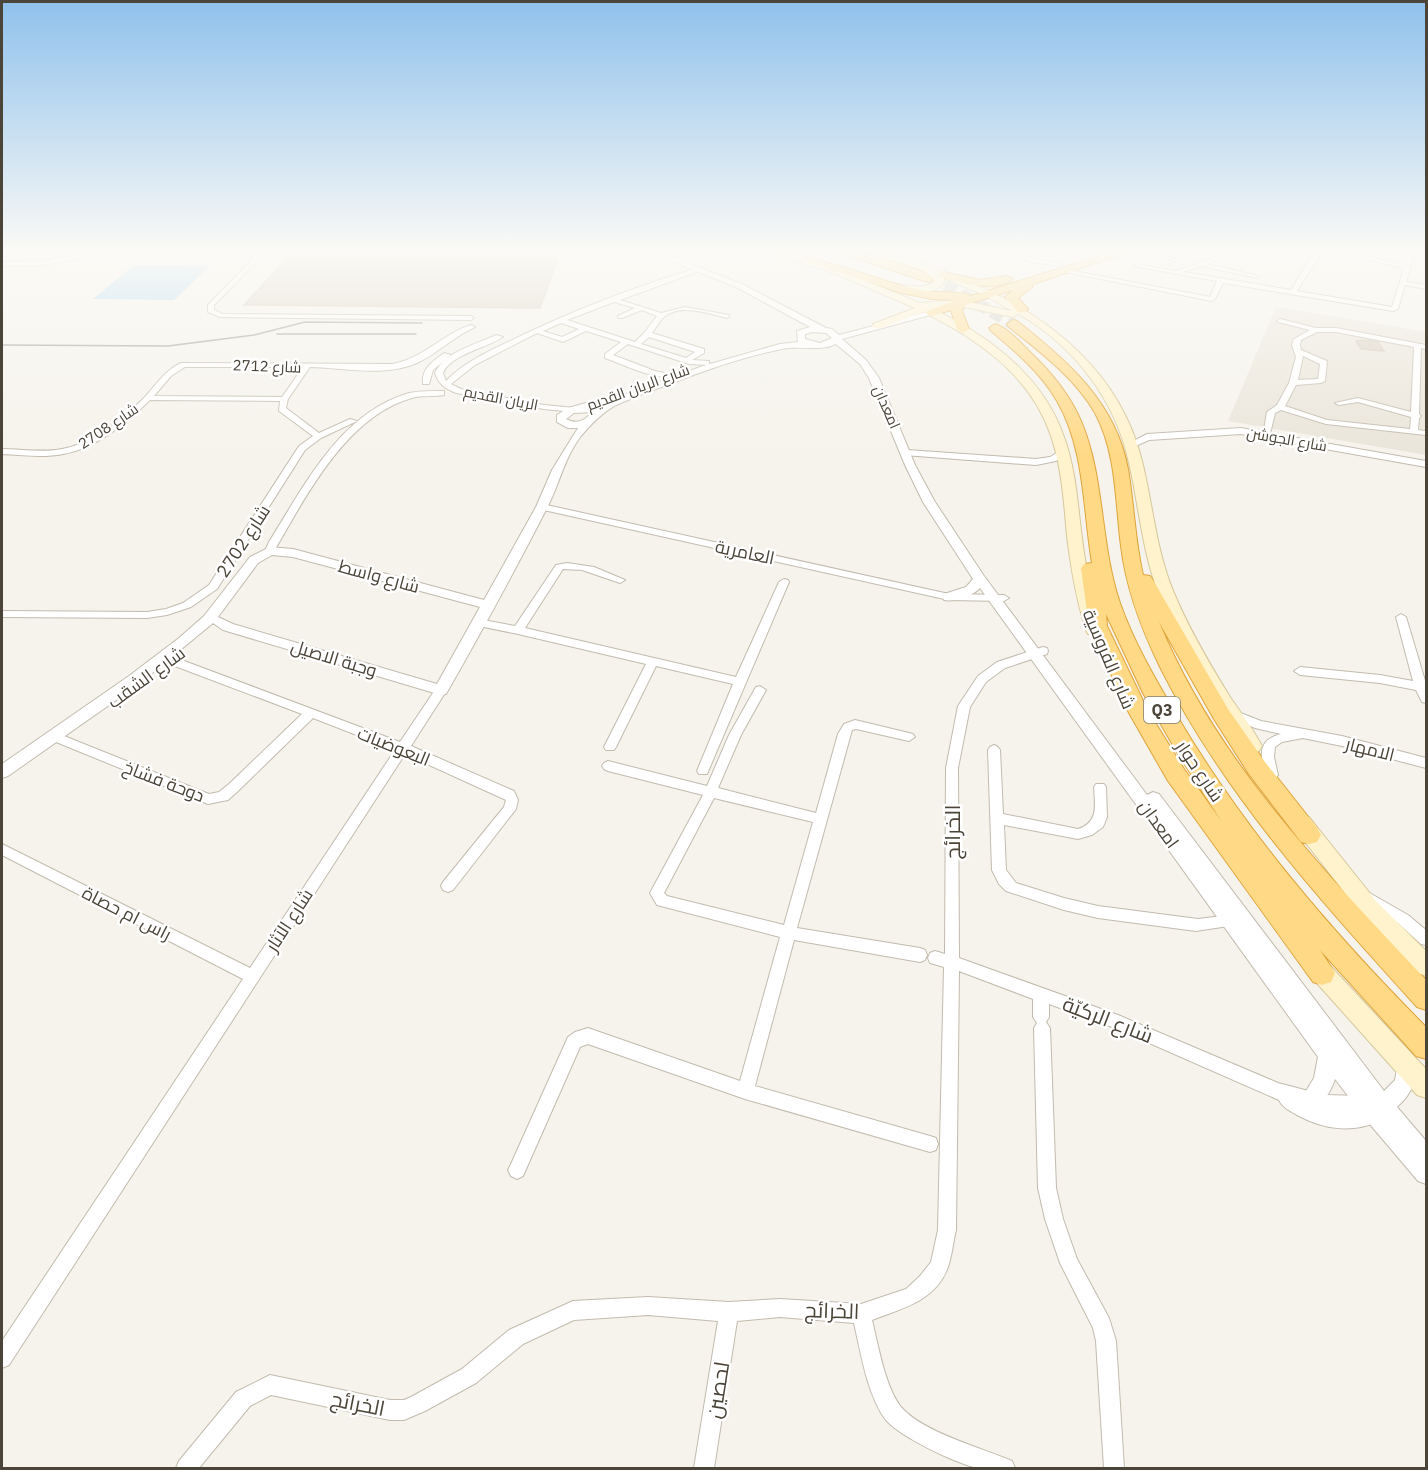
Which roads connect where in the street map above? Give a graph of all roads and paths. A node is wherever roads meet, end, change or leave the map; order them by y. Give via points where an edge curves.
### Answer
1 (440, 319) edge
2 (469, 319) edge
3 (473, 319) edge
4 (563, 319) edge
5 (659, 319) edge
6 (796, 319) joint
7 (883, 319) edge
8 (893, 319) edge
9 (902, 319) edge
10 (970, 319) edge
11 (972, 319) edge
12 (989, 319) edge
13 (998, 319) edge
14 (998, 319) edge
15 (559, 320) junction
16 (1280, 321) dead end
17 (879, 322) junction
18 (894, 322) junction
19 (995, 324) junction
20 (458, 325) junction
21 (471, 327) junction
22 (586, 328) junction
23 (824, 329) junction
24 (1316, 330) junction
25 (537, 331) junction
26 (802, 332) junction
27 (453, 334) junction
28 (648, 334) junction
29 (837, 339) junction
30 (627, 341) junction
31 (636, 344) junction
32 (808, 344) junction
33 (820, 345) junction
34 (1422, 346) edge
35 (1298, 351) junction
36 (856, 355) junction
37 (688, 364) junction
38 (308, 365) junction
39 (654, 377) junction
40 (426, 382) junction
41 (1293, 383) junction
42 (443, 389) junction
43 (409, 393) junction
44 (148, 398) junction
45 (284, 399) junction
46 (1339, 403) dead end
47 (1280, 407) junction
48 (575, 409) junction
49 (1417, 416) junction
50 (562, 420) junction
51 (592, 420) junction
52 (353, 421) dead end
53 (1125, 428) junction
54 (1414, 431) junction
55 (1426, 433) edge
56 (1266, 435) junction
57 (318, 436) junction
58 (1147, 437) junction
59 (1131, 445) junction
60 (2, 451) edge
61 (1062, 453) junction
62 (909, 458) junction
63 (1036, 462) junction
64 (1426, 464) edge
65 (557, 470) junction
66 (1065, 474) junction
67 (542, 507) junction
68 (1095, 520) junction
69 (270, 551) junction
70 (1131, 563) junction
71 (980, 579) junction
72 (620, 580) dead end
73 (784, 582) dead end
74 (950, 597) junction
75 (1003, 603) junction
76 (488, 605) junction
77 (2, 614) edge
78 (1401, 617) dead end
79 (478, 623) junction
80 (223, 624) junction
81 (518, 630) junction
82 (1039, 652) junction
83 (167, 658) junction
84 (653, 662) junction
85 (1300, 671) dead end
86 (740, 682) junction
87 (1423, 687) edge
88 (441, 690) junction
89 (760, 690) dead end
90 (1426, 699) edge
91 (311, 713) junction
92 (1232, 713) junction
93 (1314, 735) junction
94 (909, 737) dead end
95 (60, 739) junction
96 (610, 747) dead end
97 (402, 748) junction
98 (994, 750) dead end
99 (1426, 762) edge
100 (608, 766) dead end
101 (703, 771) dead end
102 (2, 772) edge
103 (1272, 775) junction
104 (2, 781) edge
105 (1100, 788) dead end
106 (710, 792) junction
107 (996, 818) junction
108 (820, 819) junction
109 (1309, 835) junction
110 (2, 849) edge
111 (448, 886) dead end
112 (1353, 889) junction
113 (1230, 921) junction
114 (789, 933) junction
115 (1426, 939) edge
116 (952, 962) junction
117 (1426, 966) edge
118 (1322, 973) junction
119 (252, 976) junction
120 (1041, 994) junction
121 (1426, 998) edge
122 (1426, 1046) edge
123 (1328, 1055) junction
124 (1406, 1065) junction
125 (1426, 1086) edge
126 (745, 1090) junction
127 (1277, 1091) junction
128 (1426, 1095) edge
129 (1310, 1101) junction
130 (1382, 1104) junction
131 (930, 1144) dead end
132 (1426, 1157) edge
133 (517, 1170) dead end
134 (1426, 1173) edge
135 (729, 1312) junction
136 (861, 1314) junction
137 (2, 1358) edge
138 (186, 1468) edge
139 (704, 1468) edge
140 (1005, 1468) edge
141 (1114, 1468) edge

1 - 20 street
2 - 20 street
3 - 21 street via 479,323
4 - 15 street
5 - 28 street
6 - 23 street
6 - 26 street
7 - 17 main road
8 - 17 main road
9 - 18 street
10 - 19 main road, شارع الفروسية
11 - 19 highway
12 - 19 main road, شارع الفروسية
13 - 19 highway
14 - 19 main road
15 - 22 street
15 - 25 street
16 - 24 street
17 - 18 street
17 - 23 street
17 - 29 street
18 - 19 main road
19 - 53 main road via 1083,362 1111,400
19 - 61 main road, شارع الفروسية via 1012,366 1042,401
19 - 68 highway, شارع حوار / Q3 via 1028,355 1071,412 1083,447
19 - 70 highway, شارع حوار / Q3 via 1050,354 1079,382 1102,414 1117,451
20 - 21 street
20 - 27 street
21 - 27 street
22 - 25 street via 563,340
22 - 30 street
23 - 26 street, شارع الريان القديم
23 - 29 street, امعدان
24 - 34 street
24 - 35 street via 1298,339
25 - 42 street via 483,357
26 - 32 street via 800,338
26 - 37 street, شارع الريان القديم via 781,342
27 - 38 street via 404,366
28 - 31 street
28 - 37 street via 701,351
29 - 33 street
29 - 36 street, امعدان
30 - 31 street
30 - 39 street via 608,356
31 - 37 street
32 - 33 street, شارع الريان القديم
32 - 51 street, شارع الريان القديم via 771,349 670,380 616,401
33 - 36 street
34 - 49 street
35 - 41 street
35 - 41 street via 1324,363 1321,381
36 - 62 street, امعدان via 874,378
37 - 39 street, شارع الريان القديم via 670,375
38 - 44 street, شارع 2712 via 184,365 176,368
38 - 45 street, شارع 2712
39 - 48 street, شارع الريان القديم
40 - 42 street, الريان القديم
40 - 42 street, الريان القديم via 437,361 491,334 499,336 442,366
40 - 43 street, شارع الشقب
41 - 47 street
42 - 43 street, شارع الشقب
42 - 48 street, الريان القديم
42 - 50 street, الريان القديم
43 - 69 street, شارع الشقب via 374,411 333,453
44 - 45 street, شارع 2708
44 - 60 street, شارع 2708 via 77,448 60,452
45 - 57 street, شارع 2712 via 284,411
46 - 49 street via 1358,400
47 - 54 street via 1326,422
47 - 56 street via 1271,412
48 - 50 street, شارع الريان القديم
48 - 51 street via 590,411
49 - 54 street
50 - 51 street via 578,426
50 - 65 street, شارع الآثار
51 - 65 street, شارع الآثار via 576,436
52 - 57 street
53 - 58 street, شارع الجوشن
53 - 59 main road
54 - 55 street
56 - 58 street, شارع الجوشن via 1229,430
56 - 64 street, شارع الجوشن
57 - 77 street, شارع 2702 via 302,448 213,587 187,605 147,615
58 - 59 street, شارع الجوشن
59 - 92 main road via 1158,569 1193,650
61 - 63 street
61 - 66 main road, شارع الفروسية
62 - 63 street
62 - 71 street, امعدان via 928,502
62 - 75 street, امعدان
63 - 66 street
65 - 67 street, شارع الآثار
66 - 118 main road, شارع الفروسية via 1085,602 1122,696 1199,823 1281,929
67 - 74 street, العامرية
67 - 76 street, شارع الآثار
68 - 118 highway via 1089,563 1098,626 1139,713 1214,829
68 - 122 highway, شارع حوار / Q3 via 1100,562 1122,633 1184,750 1302,910
69 - 76 street, شارع واسط via 293,553
69 - 80 street, شارع الشقب
69 - 83 street, شارع الشقب via 254,560 209,619
70 - 109 highway via 1153,593 1221,714
70 - 121 highway, شارع حوار / Q3 via 1154,632 1215,746 1266,818
71 - 74 street via 971,590
71 - 75 street, امعدان
72 - 81 street via 579,567 560,567
73 - 86 street
74 - 75 street
75 - 82 street, امعدان
76 - 79 street, شارع الآثار
78 - 87 street
79 - 81 street
79 - 88 street, شارع الآثار
80 - 83 street, شارع الشقب
80 - 88 street, وجبة الاصيل
81 - 84 street
82 - 113 street, امعدان
82 - 116 street, الخرائج via 1001,665 982,679 964,706 952,768
82 - 130 street, امعدان
83 - 91 street, البعوضيات
83 - 95 street, شارع الشقب
83 - 102 street, شارع الشقب
84 - 86 street
84 - 96 street
85 - 87 street
86 - 101 street
87 - 90 street
88 - 97 street, شارع الآثار
89 - 106 street
91 - 95 street, دوحة فشاخ via 233,788 215,800
91 - 97 street, البعوضيات
92 - 93 street, الامهار via 1259,725
92 - 103 main road
93 - 99 street, الامهار
93 - 103 street, الامهار via 1272,741 1267,758
94 - 108 street via 855,724 848,727
95 - 104 street, شارع الشقب
97 - 111 street, البعوضيات via 512,800 510,809
97 - 119 street, شارع الآثار
98 - 107 street
100 - 106 street
103 - 109 main road
105 - 107 street via 1101,818 1086,832 1078,834
106 - 108 street
106 - 114 street, شارع الركيّة via 658,897
107 - 113 street via 999,870 1011,887 1098,912 1199,924
108 - 114 street
109 - 112 main road
110 - 119 street, راس ام حصاة
112 - 115 street via 1403,919
112 - 117 main road
113 - 123 street, امعدان
114 - 116 street, شارع الركيّة
114 - 126 street
116 - 120 street, شارع الركيّة
116 - 136 street, الخرائج via 947,1230 939,1266 912,1296
118 - 124 main road, شارع الفروسية
119 - 137 street, شارع الآثار
120 - 127 street, شارع الركيّة via 1118,1022
120 - 141 street via 1047,1188 1070,1263 1106,1341
123 - 129 street via 1324,1082
123 - 130 street, امعدان
124 - 125 main road, شارع الفروسية
124 - 130 street via 1406,1078
126 - 131 street
126 - 133 street via 588,1036 580,1037 574,1042
127 - 129 street, شارع الركيّة
127 - 130 street, شارع الركيّة via 1314,1115 1335,1122 1350,1123
128 - 130 street, شارع الركيّة
129 - 130 street, شارع الركيّة
130 - 132 street, امعدان
130 - 134 street, امعدان
135 - 136 street, الخرائج via 780,1308
135 - 138 street, الخرائج via 648,1306 573,1311 516,1337 469,1376 404,1410 270,1385 243,1400
135 - 139 street, لحصين
136 - 140 street via 878,1378 894,1413 917,1430

